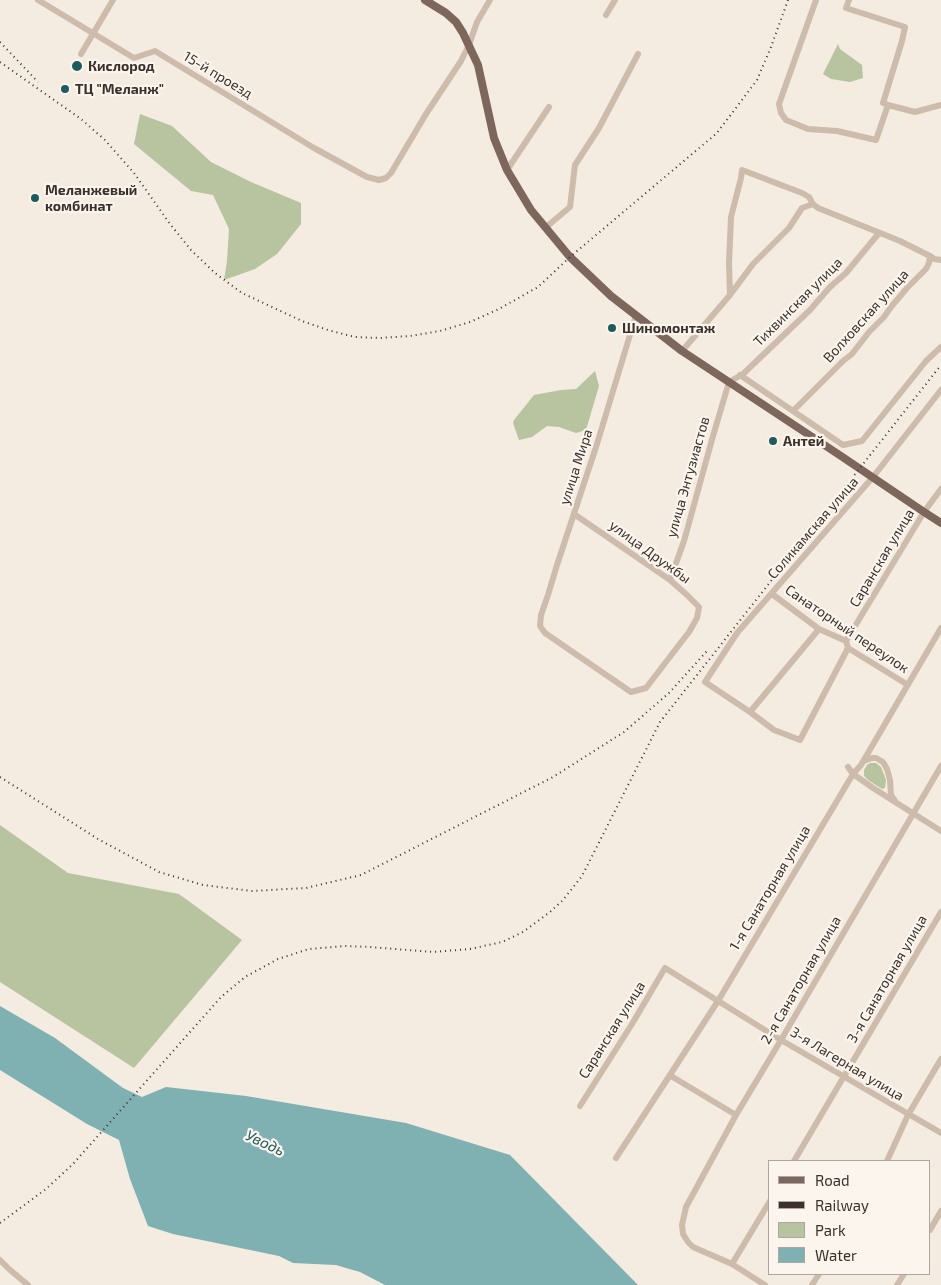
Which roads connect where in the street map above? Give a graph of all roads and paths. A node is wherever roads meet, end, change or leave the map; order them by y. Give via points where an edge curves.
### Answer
1 (38, 0) edge
2 (113, 0) edge
3 (425, 0) edge
4 (490, 0) edge
5 (615, 0) edge
6 (816, 0) edge
7 (849, 0) edge
8 (606, 15) dead end
9 (93, 33) junction
10 (469, 44) junction
11 (81, 54) dead end
12 (638, 54) dead end
13 (888, 105) junction
14 (941, 105) edge
15 (549, 108) dead end
16 (507, 170) junction
17 (813, 204) junction
18 (545, 228) junction
19 (879, 234) junction
20 (930, 256) junction
21 (941, 260) edge
22 (730, 295) junction
23 (636, 315) junction
24 (941, 347) edge
25 (682, 351) junction
26 (740, 376) junction
27 (729, 382) junction
28 (941, 390) edge
29 (793, 411) junction
30 (873, 477) junction
31 (941, 488) edge
32 (924, 512) junction
33 (574, 514) junction
34 (941, 523) edge
35 (670, 580) junction
36 (772, 594) junction
37 (941, 628) edge
38 (819, 629) junction
39 (847, 644) junction
40 (908, 685) junction
41 (631, 692) joint
42 (750, 712) junction
43 (861, 765) junction
44 (941, 766) edge
45 (848, 767) dead end
46 (852, 774) junction
47 (864, 782) junction
48 (896, 802) junction
49 (913, 814) junction
50 (941, 831) edge
51 (941, 912) edge
52 (665, 968) joint
53 (718, 1001) junction
54 (781, 1040) junction
55 (941, 1059) edge
56 (671, 1076) junction
57 (844, 1077) junction
58 (580, 1106) dead end
59 (736, 1115) junction
60 (908, 1115) junction
61 (941, 1134) edge
62 (616, 1158) dead end
63 (795, 1160) edge
64 (886, 1160) edge
65 (768, 1204) edge
66 (941, 1211) edge
67 (931, 1228) edge
68 (0, 1260) edge
69 (732, 1264) junction
70 (28, 1285) edge
71 (766, 1285) edge

1 - 9 street, 15-й проезд
2 - 9 street
3 - 10 main road via 456,22
4 - 10 street
5 - 8 street
6 - 13 street via 779,104 781,113 786,120 808,129 837,131 876,140
7 - 13 street via 846,8 905,27 883,103
9 - 10 street, 15-й проезд via 134,58 155,51 314,148 367,177 379,180 391,173
9 - 11 street
10 - 16 main road via 478,65 494,138
12 - 18 street via 575,166 570,207
13 - 14 street via 915,112
15 - 16 street
16 - 18 main road
17 - 19 street
17 - 22 street via 802,208 789,228 753,264
17 - 22 street via 802,192 742,170 731,217
18 - 23 main road via 590,277
19 - 20 street
19 - 26 street, Тихвинская улица via 810,310
20 - 21 street
20 - 29 street, Волховская улица via 926,269 906,288 852,354
22 - 25 street
23 - 25 main road
23 - 33 street, улица Мира
24 - 29 street via 862,441 843,445
25 - 27 main road
26 - 27 street, Тихвинская улица
26 - 29 street
27 - 30 main road
27 - 35 street, улица Энтузиастов
28 - 30 street, Соликамская улица
30 - 32 main road
30 - 36 street, Соликамская улица
31 - 32 street, Саранская улица
32 - 34 main road
32 - 39 street, Саранская улица
33 - 35 street, улица Дружбы
33 - 41 street, улица Мира via 540,626 545,633
35 - 41 street, улица Дружбы via 699,607 697,618 646,688
36 - 38 street, Санаторный переулок
36 - 42 street, Соликамская улица via 737,633 705,682
37 - 40 street, 1-я Санаторная улица
38 - 39 street, Санаторный переулок
38 - 42 street
39 - 40 street, Санаторный переулок
39 - 42 street, Саранская улица via 800,740 774,730
40 - 43 street, 1-я Санаторная улица
43 - 46 street, 1-я Санаторная улица
43 - 47 street via 859,774
43 - 48 street via 872,758 883,762
44 - 49 street, 2-я Санаторная улица
45 - 46 street
46 - 47 street
46 - 53 street, 1-я Санаторная улица
47 - 48 street
48 - 49 street
49 - 50 street
49 - 54 street, 2-я Санаторная улица
51 - 57 street, 3-я Санаторная улица
52 - 53 street, 3-я Лагерная улица
52 - 58 street, Саранская улица
53 - 54 street, 3-я Лагерная улица
53 - 56 street, 1-я Санаторная улица
54 - 57 street, 3-я Лагерная улица
54 - 59 street, 2-я Санаторная улица
55 - 60 street
56 - 59 street
56 - 62 street, 1-я Санаторная улица
57 - 60 street, 3-я Лагерная улица
57 - 63 street, 3-я Санаторная улица
59 - 69 street, 2-я Санаторная улица via 686,1207 682,1225 683,1234 693,1247
60 - 61 street, 3-я Лагерная улица
60 - 64 street
65 - 69 street
66 - 67 street
68 - 70 street
69 - 71 street

